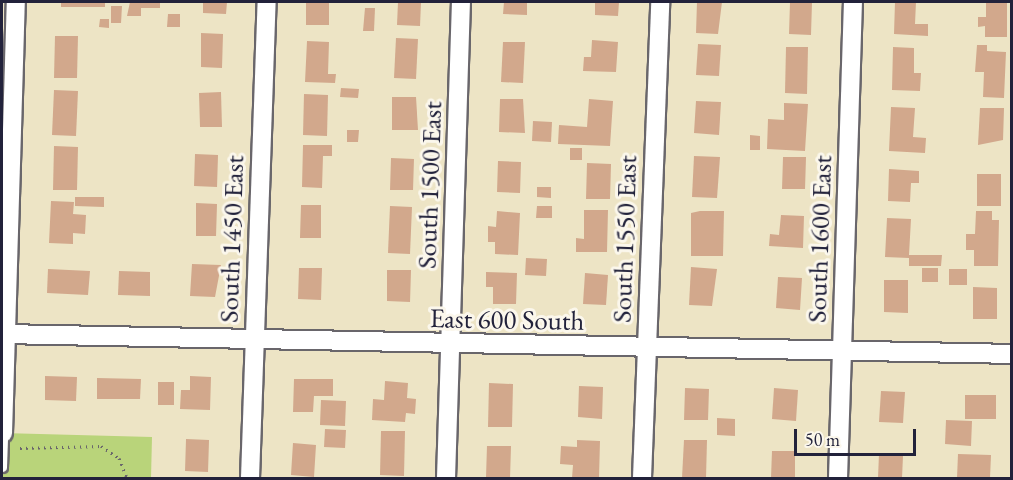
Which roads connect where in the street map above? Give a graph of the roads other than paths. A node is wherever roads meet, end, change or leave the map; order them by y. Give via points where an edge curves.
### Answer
1 (16, 2) edge
2 (267, 2) edge
3 (461, 2) edge
4 (660, 2) edge
5 (853, 2) edge
6 (7, 142) edge
7 (3, 334) edge
8 (254, 340) junction
9 (451, 344) junction
10 (646, 349) junction
11 (842, 349) junction
12 (1011, 354) edge
13 (3, 433) edge
14 (2, 467) edge
15 (250, 478) edge
16 (446, 478) edge
17 (642, 478) edge
18 (838, 478) edge

1 - 6 street
2 - 8 street, South 1450 East
3 - 9 street, South 1500 East
4 - 10 street, South 1550 East
5 - 11 street, South 1600 East
6 - 7 street
7 - 8 street, East 600 South
7 - 13 street
8 - 9 street, East 600 South
8 - 15 street, South 1450 East
9 - 10 street, East 600 South
9 - 16 street, South 1500 East
10 - 11 street, East 600 South
10 - 17 street, South 1550 East
11 - 12 street, East 600 South
11 - 18 street, South 1600 East
13 - 14 lane

